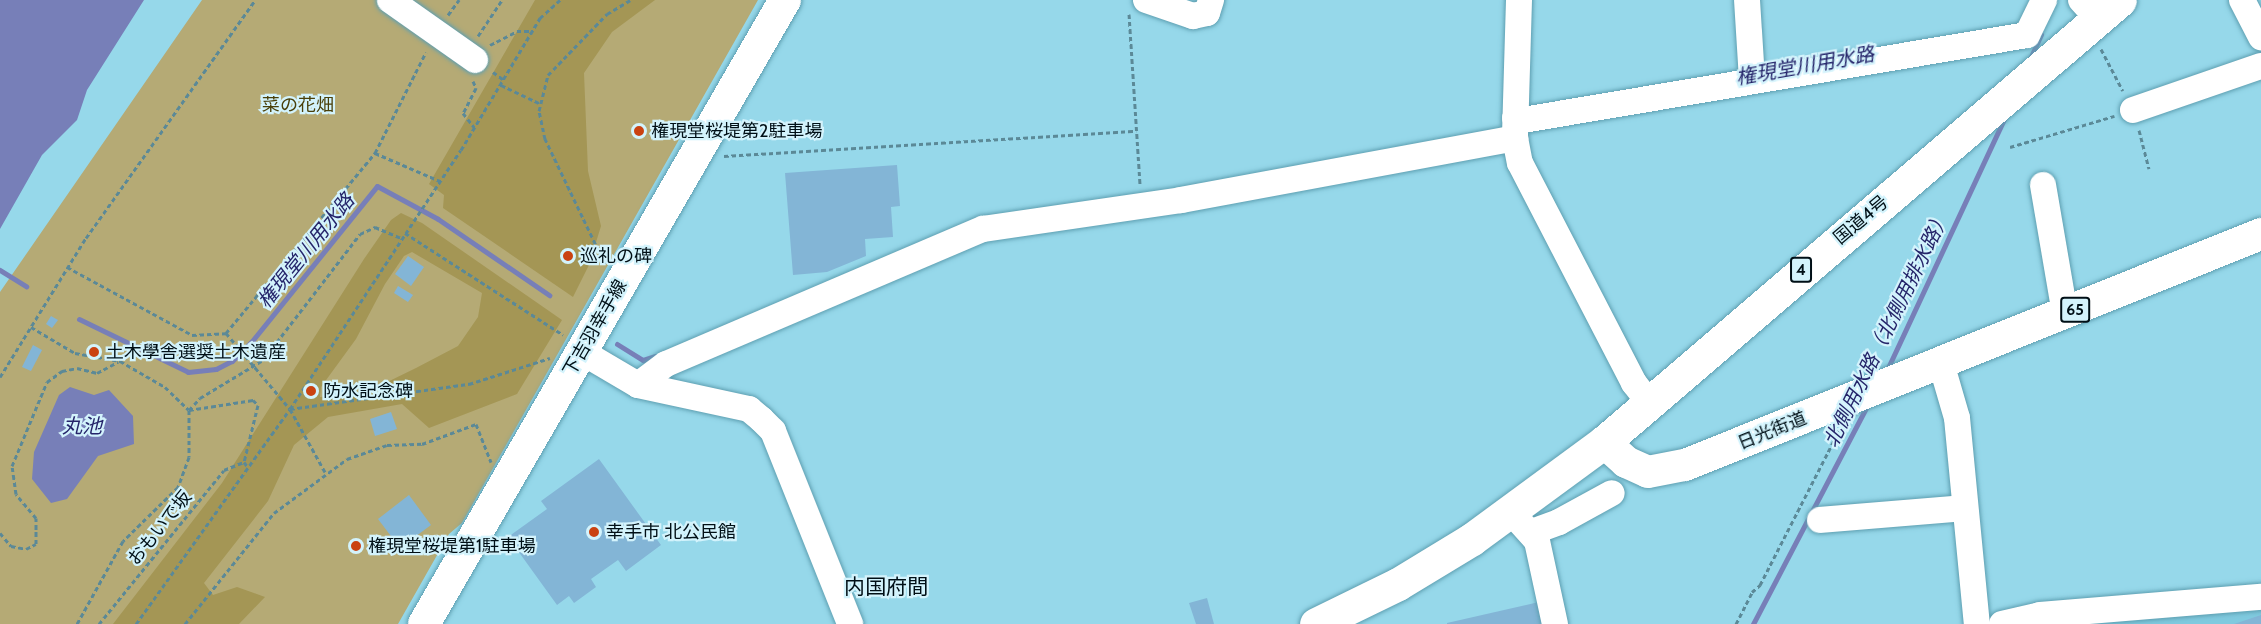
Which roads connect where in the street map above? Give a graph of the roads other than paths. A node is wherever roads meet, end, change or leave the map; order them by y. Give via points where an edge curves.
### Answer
1 (390, 0) edge
2 (785, 0) edge
3 (1210, 0) edge
4 (1519, 0) edge
5 (1747, 0) edge
6 (2044, 0) edge
7 (2242, 0) edge
8 (1137, 6) edge
9 (2100, 6) edge
10 (2261, 37) edge
11 (473, 59) road end
12 (2261, 66) edge
13 (1752, 80) junction
14 (2133, 110) road end
15 (1515, 128) junction
16 (2043, 185) dead end
17 (2261, 234) edge
18 (2065, 314) junction
19 (571, 348) junction
20 (1941, 363) junction
21 (638, 385) junction
22 (1649, 402) junction
23 (1604, 442) junction
24 (1612, 493) dead end
25 (1965, 508) junction
26 (1820, 520) dead end
27 (1521, 522) junction
28 (2261, 597) edge
29 (424, 624) edge
30 (850, 624) edge
31 (1316, 624) edge
32 (1555, 624) edge
33 (1977, 624) edge
34 (2002, 624) edge

1 - 11 street
2 - 19 main road, 下吉羽幸手線 via 699,147
3 - 8 street via 1207,13 1193,16
4 - 15 street
5 - 13 street
6 - 13 street via 2027,35
7 - 10 street
9 - 22 highway, 国道4号 / 4 via 2038,70
12 - 14 street
13 - 15 street via 1528,119
15 - 21 street via 1141,206 982,229 666,364
15 - 22 street via 1520,163 1535,197 1634,383
16 - 18 street
17 - 18 main road, 日光街道 / 65
18 - 20 main road, 日光街道 / 65
19 - 21 street
19 - 29 main road, 下吉羽幸手線
20 - 23 main road, 日光街道 / 65 via 1888,384 1849,409 1665,471 1640,469
20 - 25 street via 1957,418
21 - 30 street via 749,409 772,431
22 - 23 highway, 国道4号 / 4
23 - 27 highway, 4
24 - 27 street via 1559,522
25 - 26 street
25 - 33 street
27 - 31 highway, 4
27 - 32 street via 1537,541
28 - 34 street via 2040,615

